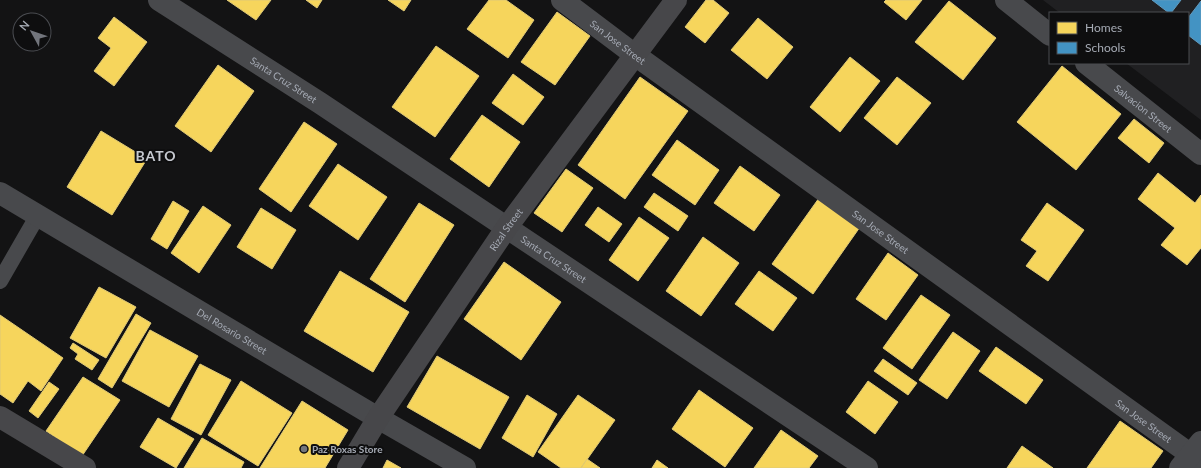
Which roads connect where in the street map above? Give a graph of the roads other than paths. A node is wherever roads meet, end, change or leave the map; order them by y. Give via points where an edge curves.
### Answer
1 (159, 0) edge
2 (562, 0) edge
3 (676, 0) edge
4 (1006, 0) edge
5 (1049, 34) edge
6 (635, 55) junction
7 (1087, 64) edge
8 (1201, 154) edge
9 (0, 193) edge
10 (38, 215) junction
11 (507, 227) junction
12 (0, 281) edge
13 (0, 417) edge
14 (378, 418) junction
15 (1193, 457) edge
16 (85, 468) edge
17 (348, 468) edge
18 (465, 468) edge
19 (866, 468) edge

1 - 11 street, Santa Cruz Street
2 - 6 street, San Jose Street
3 - 6 main road, Rizal Street
4 - 5 street
6 - 11 main road, Rizal Street
6 - 15 street, San Jose Street
7 - 8 street, Salvacion Street
9 - 10 street, Del Rosario Street
10 - 12 lane
10 - 14 street, Del Rosario Street
11 - 14 main road, Rizal Street
11 - 19 street, Santa Cruz Street
13 - 16 main road
14 - 17 main road, Rizal Street
14 - 18 street, Del Rosario Street

